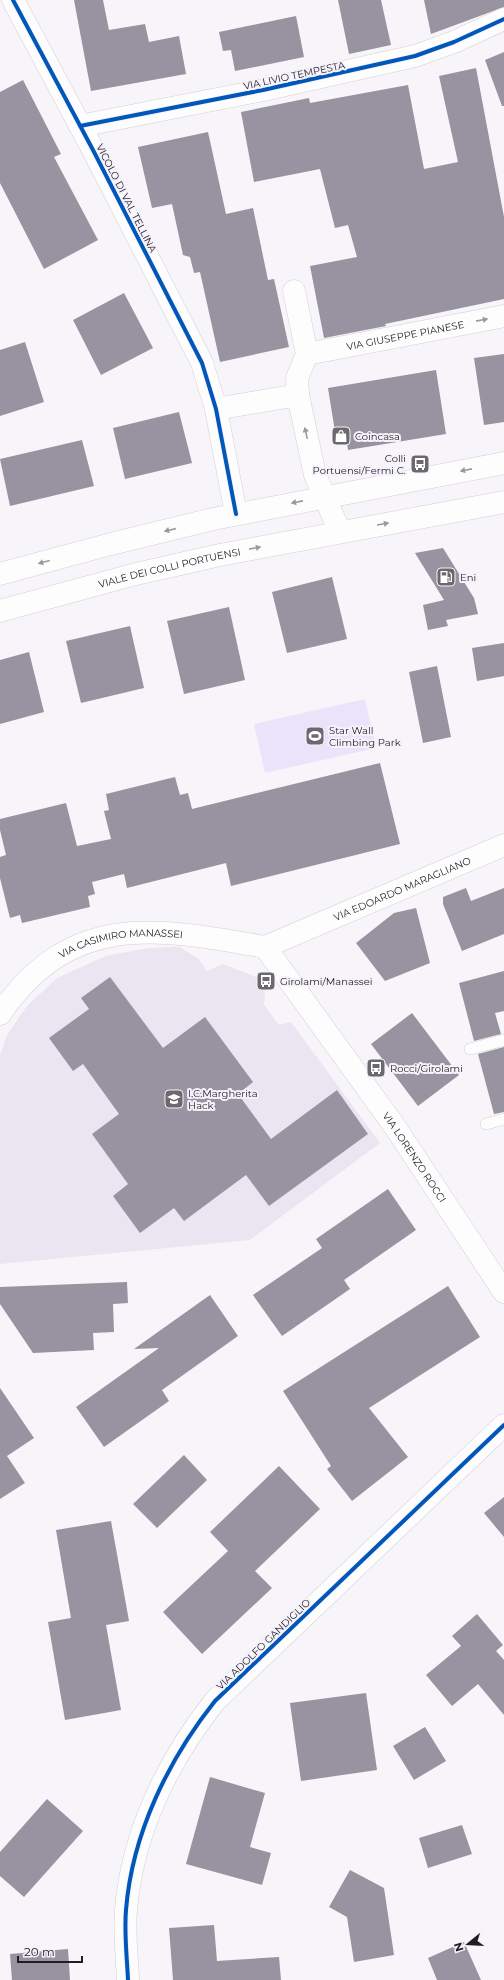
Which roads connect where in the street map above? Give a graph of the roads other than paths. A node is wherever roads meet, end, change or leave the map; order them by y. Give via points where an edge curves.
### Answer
1 (13, 0) edge
2 (504, 19) edge
3 (80, 126) junction
4 (294, 291) dead end
5 (504, 316) edge
6 (307, 354) junction
7 (298, 396) junction
8 (216, 409) junction
9 (504, 463) edge
10 (324, 497) junction
11 (504, 502) edge
12 (236, 514) junction
13 (340, 532) junction
14 (0, 574) edge
15 (0, 611) edge
16 (504, 845) edge
17 (265, 946) junction
18 (0, 1014) edge
19 (504, 1040) edge
20 (470, 1049) dead end
21 (504, 1119) edge
22 (486, 1124) dead end
23 (504, 1292) edge
24 (504, 1425) edge
25 (128, 1980) edge

1 - 3 street, VICOLO DI VAL TELLINA
2 - 3 street, VIA LIVIO TEMPESTA via 416,56 263,90
3 - 8 street, VICOLO DI VAL TELLINA via 193,343
4 - 6 street
6 -> 5 street, VIA GIUSEPPE PIANESE
6 - 7 street via 297,378
7 - 8 street
10 -> 7 street via 315,475
8 - 12 street, VICOLO DI VAL TELLINA
9 -> 10 street
10 -> 12 street
10 - 13 street
13 -> 11 street, VIALE DEI COLLI PORTUENSI
12 -> 14 street
15 -> 13 street, VIALE DEI COLLI PORTUENSI via 136,574
16 - 17 street, VIA EDOARDO MARAGLIANO
17 - 18 street, VIA CASIMIRO MANASSEI via 167,932 140,932 104,937 78,946 50,961 20,989
17 - 23 street, VIA LORENZO ROCCI via 393,1124
19 - 20 lane
21 - 22 lane
24 - 25 street, VIA ADOLFO GANDIGLIO via 215,1701 194,1729 152,1806 135,1859 125,1911

